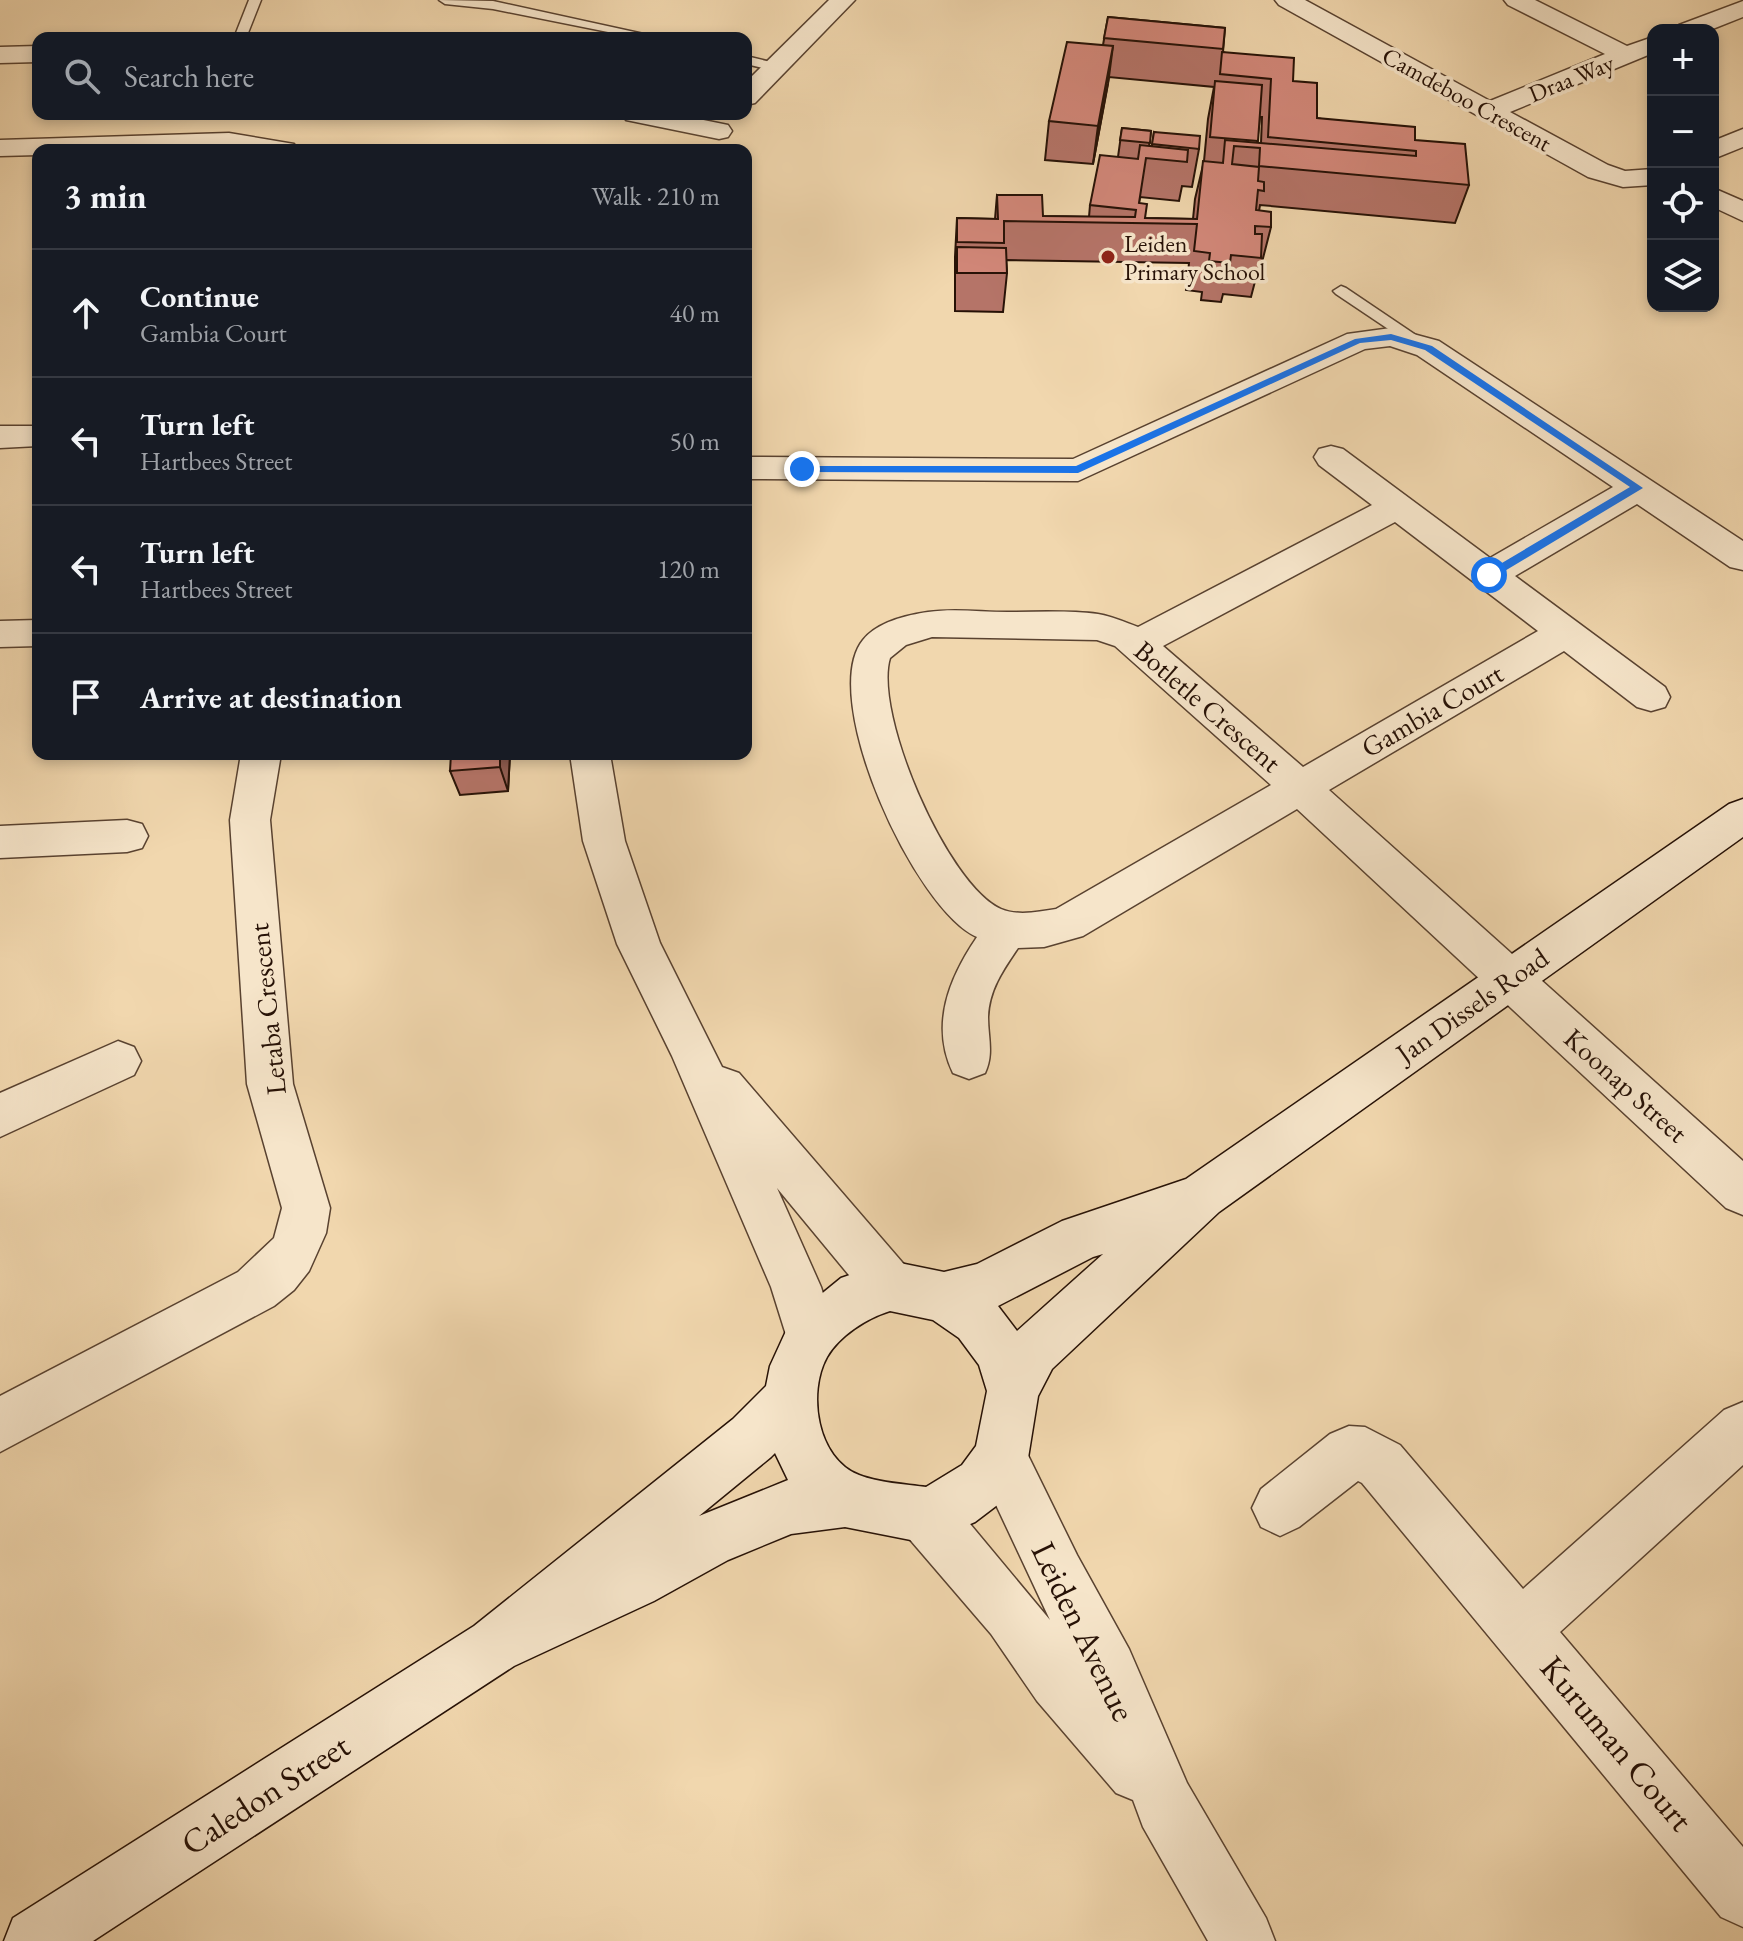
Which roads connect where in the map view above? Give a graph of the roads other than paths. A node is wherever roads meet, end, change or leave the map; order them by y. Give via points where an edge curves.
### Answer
1 (255, 0) edge
2 (445, 0) edge
3 (843, 0) edge
4 (1287, 0) edge
5 (1516, 0) edge
6 (1743, 8) edge
7 (1703, 24) edge
8 (242, 32) edge
9 (626, 32) edge
10 (1647, 46) edge
11 (32, 54) edge
12 (0, 55) edge
13 (1626, 55) junction
14 (752, 61) edge
15 (775, 67) junction
16 (752, 91) edge
17 (1489, 111) junction
18 (198, 120) edge
19 (663, 120) edge
20 (719, 132) edge
21 (1743, 137) edge
22 (189, 144) edge
23 (204, 144) edge
24 (247, 144) edge
25 (0, 148) edge
26 (32, 148) edge
27 (1719, 148) edge
28 (1647, 177) edge
29 (1719, 199) edge
30 (1743, 212) edge
31 (1341, 291) dead end
32 (1428, 348) junction
33 (32, 436) edge
34 (0, 437) edge
35 (1331, 457) dead end
36 (752, 468) edge
37 (1638, 488) junction
38 (1396, 507) junction
39 (1743, 558) edge
40 (1489, 575) junction
41 (32, 633) edge
42 (1565, 633) junction
43 (0, 634) edge
44 (1138, 643) junction
45 (1651, 697) dead end
46 (260, 760) edge
47 (591, 760) edge
48 (1299, 787) junction
49 (1743, 815) edge
50 (127, 836) dead end
51 (0, 842) edge
52 (1007, 929) junction
53 (1509, 978) junction
54 (693, 1053) junction
55 (969, 1059) dead end
56 (118, 1061) dead end
57 (0, 1116) edge
58 (1743, 1192) edge
59 (1202, 1196) junction
60 (890, 1286) junction
61 (944, 1297) junction
62 (810, 1336) junction
63 (1013, 1391) junction
64 (790, 1399) junction
65 (0, 1425) edge
66 (1743, 1429) edge
67 (1001, 1458) junction
68 (845, 1500) junction
69 (1280, 1508) dead end
70 (926, 1515) junction
71 (1521, 1629) junction
72 (494, 1646) junction
73 (1165, 1805) junction
74 (1743, 1895) edge
75 (36, 1941) edge
76 (1243, 1941) edge

1 - 8 lane
2 - 9 lane
3 - 15 street
4 - 17 street, Camdeboo Crescent
5 - 13 street
6 - 7 street
10 - 13 street, Draa Way
11 - 12 street
13 - 17 street, Draa Way
14 - 15 lane
15 - 16 street
17 - 28 street, Camdeboo Crescent via 1598,171 1623,179
18 - 22 street
19 - 20 street
21 - 27 street
23 - 24 street
25 - 26 street
29 - 30 street
31 - 32 lane
32 - 36 street via 1391,337 1358,341 1078,470
32 - 37 street
33 - 34 street
35 - 38 street
37 - 39 street
37 - 40 street
38 - 40 street
38 - 44 street
40 - 42 street
41 - 43 street
42 - 45 street
42 - 48 street, Gambia Court
44 - 48 street, Botletle Crescent
44 - 52 street, Botletle Crescent via 1099,627 932,624 885,640 869,665 873,723 925,855 972,914
46 - 65 street, Letaba Crescent via 250,820 270,1084 306,1208 298,1243 275,1276 256,1289
47 - 54 street via 604,841 639,944
48 - 52 street, Botletle Crescent via 1068,923 1048,930
48 - 53 street, Botletle Crescent
49 - 53 street, Jan Dissels Road
50 - 51 street
52 - 55 street via 971,982 963,1020
53 - 58 street, Koonap Street
53 - 59 street, Jan Dissels Road
54 - 60 street
54 - 62 street via 796,1287
56 - 57 street
59 - 61 street, Jan Dissels Road via 1080,1238 984,1287
59 - 63 street, Jan Dissels Road via 1034,1351
60 - 61 street
60 - 62 street via 859,1296
61 - 63 street via 977,1320 1001,1352
62 - 64 street via 796,1366
63 - 67 street
64 - 68 street via 795,1438 815,1474
64 - 72 street, Caledon Street via 752,1438
66 - 71 street, Kuruman Court
67 - 70 street via 981,1484 956,1503
67 - 73 street, Leiden Avenue via 1108,1670
68 - 70 street
68 - 72 street, Caledon Street via 791,1506 708,1540
69 - 71 street, Kuruman Court via 1349,1453 1365,1454 1381,1464
70 - 73 street, Leiden Avenue
71 - 74 street, Kuruman Court
72 - 75 street, Caledon Street
73 - 76 street, Leiden Avenue

